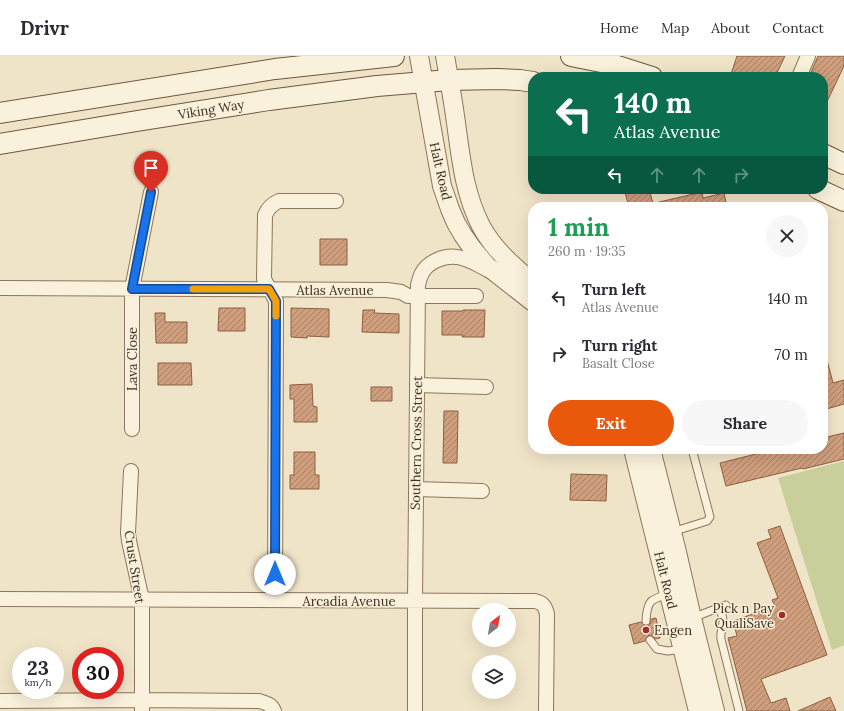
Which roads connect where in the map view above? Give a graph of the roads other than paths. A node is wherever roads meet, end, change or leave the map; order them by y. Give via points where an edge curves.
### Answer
1 (394, 56) edge
2 (419, 56) edge
3 (445, 56) edge
4 (570, 56) edge
5 (808, 56) edge
6 (636, 72) edge
7 (801, 72) edge
8 (449, 80) junction
9 (528, 81) edge
10 (424, 82) junction
11 (0, 113) edge
12 (0, 144) edge
13 (828, 156) edge
14 (844, 164) edge
15 (151, 192) dead end
16 (828, 194) edge
17 (844, 201) edge
18 (336, 202) dead end
19 (528, 278) edge
20 (507, 281) junction
21 (0, 288) edge
22 (132, 289) junction
23 (269, 289) junction
24 (418, 296) junction
25 (476, 296) dead end
26 (528, 298) edge
27 (417, 385) junction
28 (486, 387) dead end
29 (132, 429) dead end
30 (634, 454) edge
31 (652, 454) edge
32 (693, 454) edge
33 (131, 471) dead end
34 (416, 489) junction
35 (482, 491) dead end
36 (672, 532) junction
37 (669, 593) junction
38 (0, 599) edge
39 (142, 600) junction
40 (275, 600) junction
41 (415, 601) junction
42 (692, 618) junction
43 (646, 620) dead end
44 (650, 640) dead end
45 (682, 649) junction
46 (0, 701) edge
47 (42, 706) edge
48 (142, 706) edge
49 (274, 711) edge
50 (415, 711) edge
51 (546, 711) edge
52 (698, 711) edge
53 (714, 711) edge
54 (739, 711) edge

1 - 11 main road via 274,69
2 - 10 street, Halt Road
3 - 8 street, Halt Road
4 - 6 main road
5 - 7 street
8 - 9 main road, Viking Way
8 - 10 main road, Viking Way
8 - 19 street, Halt Road via 470,202 490,240 501,254
10 - 12 main road, Viking Way via 269,100
10 - 20 street, Halt Road via 442,186 450,209 472,248 487,266
13 - 14 main road
15 - 22 street, Lava Close
16 - 17 main road
18 - 23 street via 279,201 267,210 264,215 264,279
20 - 24 street, Southern Cross Street via 464,258 441,258 422,272
20 - 26 street, Halt Road
21 - 22 street, Atlas Avenue
22 - 23 street, Atlas Avenue
22 - 29 street, Lava Close
23 - 24 street, Atlas Avenue via 387,290
23 - 40 street via 276,301
24 - 25 street, Atlas Avenue
24 - 27 street, Southern Cross Street
27 - 28 street
27 - 34 street, Southern Cross Street
30 - 37 street, Halt Road
31 - 36 street, Halt Road
32 - 36 lane via 710,517 707,521
33 - 39 street, Crust Street via 128,533
34 - 35 street
34 - 41 street, Southern Cross Street
36 - 42 street, Halt Road
37 - 43 lane via 656,598 648,605
37 - 45 street, Halt Road
38 - 39 street, Arcadia Avenue
39 - 40 street, Arcadia Avenue
39 - 48 street, Crust Street
40 - 41 street, Arcadia Avenue
41 - 50 street, Southern Cross Street
41 - 51 street, Arcadia Avenue via 539,602 547,614
42 - 53 street, Halt Road
42 - 54 lane via 722,607 721,638
44 - 45 lane via 657,649
45 - 52 street, Halt Road
46 - 47 street
47 - 48 street
48 - 49 street via 259,701 267,703

